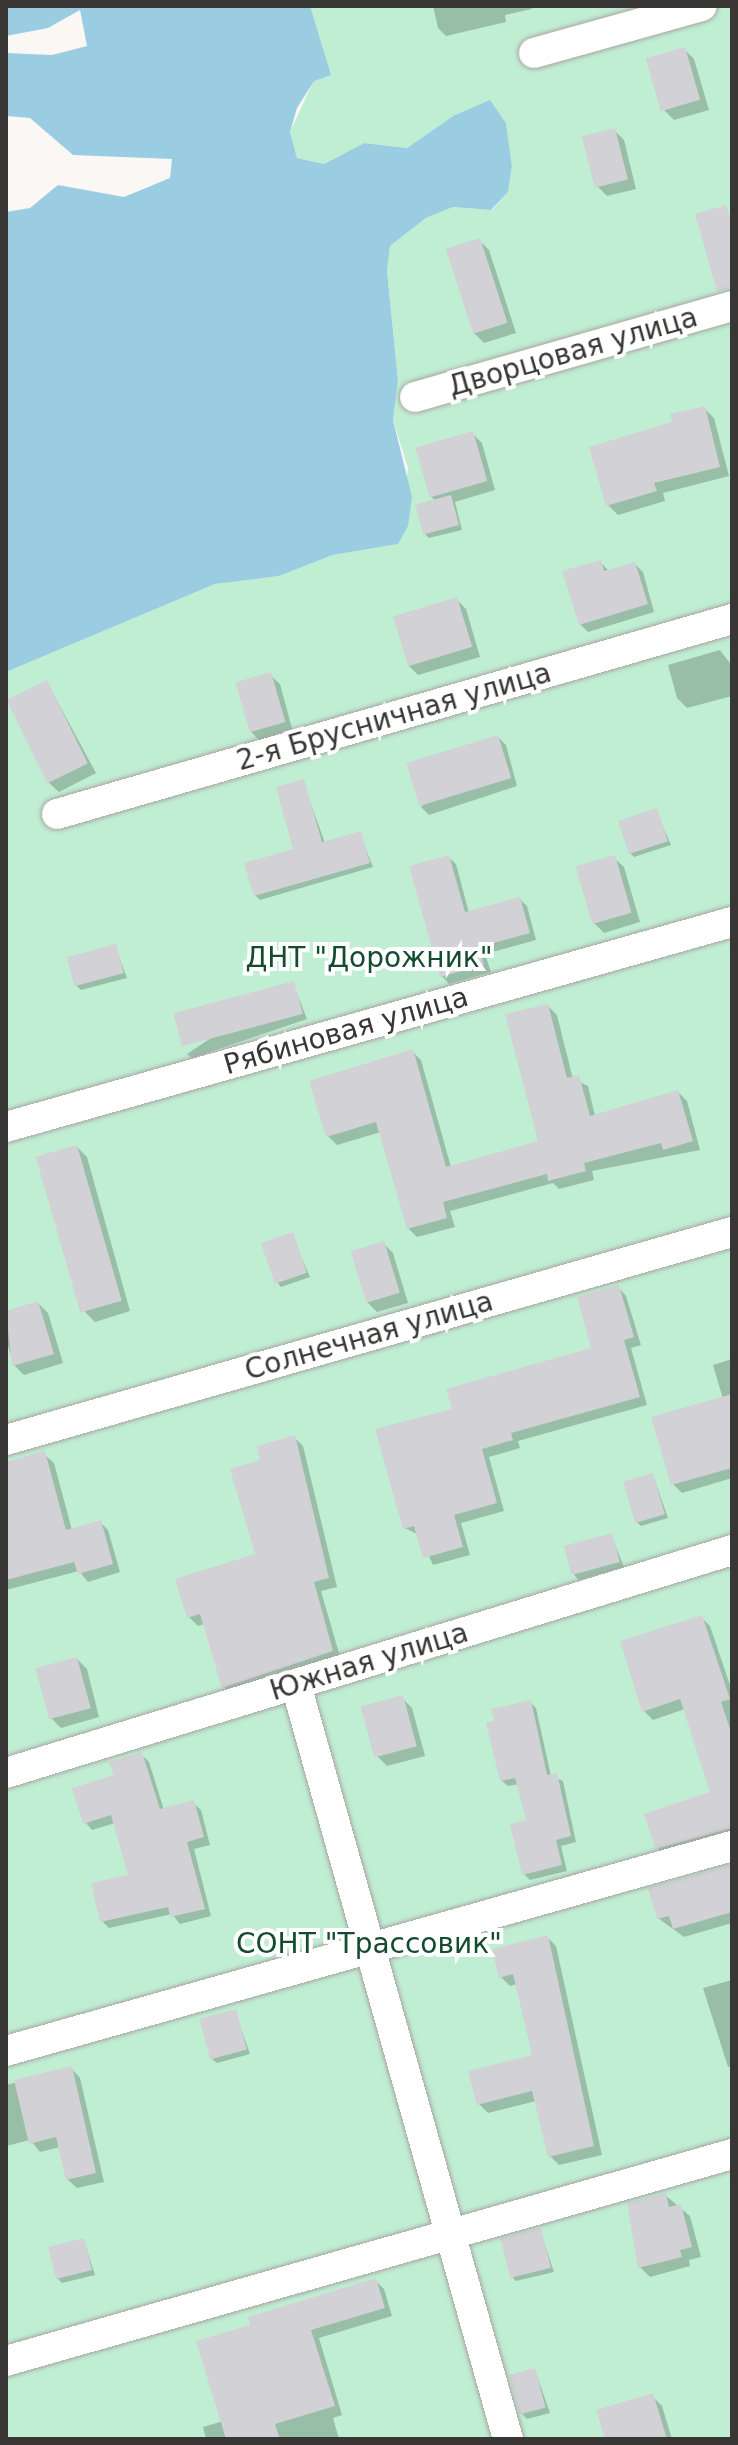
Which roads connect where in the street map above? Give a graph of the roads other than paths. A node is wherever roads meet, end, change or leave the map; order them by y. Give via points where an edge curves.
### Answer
1 (702, 6) edge
2 (534, 53) dead end
3 (732, 306) edge
4 (415, 397) dead end
5 (732, 619) edge
6 (57, 814) dead end
7 (732, 922) edge
8 (6, 1127) edge
9 (732, 1232) edge
10 (6, 1440) edge
11 (732, 1550) edge
12 (296, 1685) junction
13 (6, 1773) edge
14 (732, 1846) edge
15 (367, 1951) junction
16 (6, 2051) edge
17 (732, 2154) edge
18 (448, 2237) junction
19 (6, 2361) edge
20 (508, 2439) edge

1 - 2 street
3 - 4 street, Дворцовая улица
5 - 6 street, 2-я Брусничная улица
7 - 8 street, Рябиновая улица
9 - 10 street, Солнечная улица
11 - 12 street, Южная улица
12 - 13 street, Южная улица
12 - 15 street
14 - 15 street
15 - 16 street
15 - 18 street
17 - 18 street
18 - 19 street
18 - 20 street

